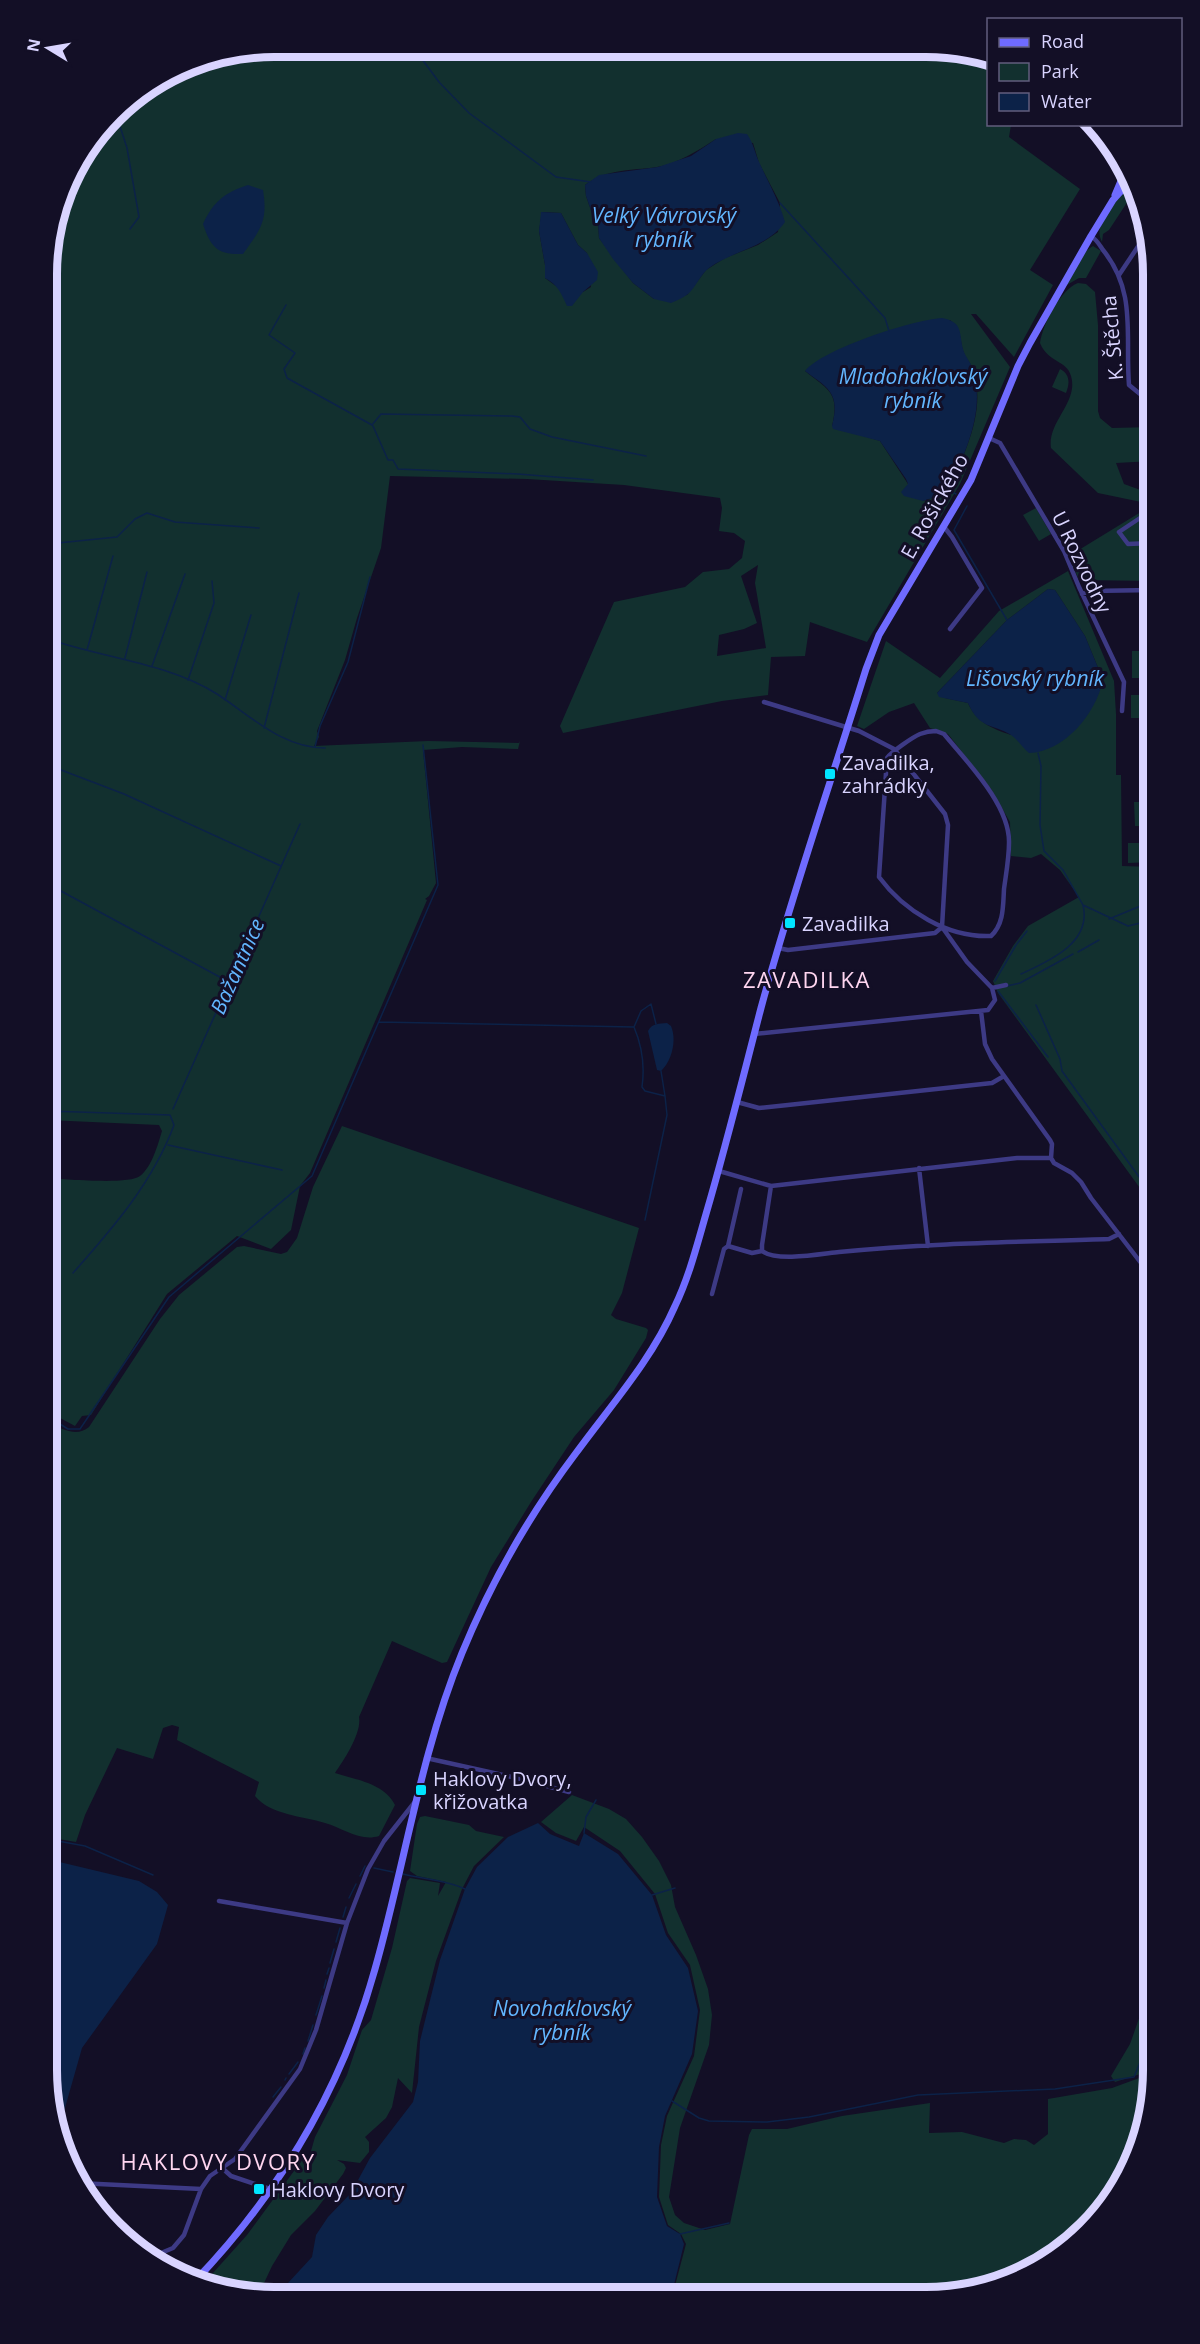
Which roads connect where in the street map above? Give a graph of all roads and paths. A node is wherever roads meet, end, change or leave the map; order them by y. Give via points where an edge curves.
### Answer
1 (1122, 180) edge
2 (1125, 187) edge
3 (1113, 200) junction
4 (1091, 236) junction
5 (1141, 243) edge
6 (1119, 275) junction
7 (1143, 394) edge
8 (989, 438) junction
9 (1143, 517) edge
10 (945, 528) junction
11 (1143, 543) edge
12 (1143, 590) edge
13 (1082, 594) junction
14 (950, 629) dead end
15 (764, 702) dead end
16 (1122, 711) dead end
17 (848, 727) junction
18 (894, 749) junction
19 (942, 927) junction
20 (778, 948) junction
21 (1006, 985) dead end
22 (992, 988) junction
23 (981, 1011) junction
24 (754, 1034) junction
25 (1004, 1076) junction
26 (736, 1102) junction
27 (1051, 1158) junction
28 (919, 1168) junction
29 (719, 1171) junction
30 (771, 1186) junction
31 (741, 1189) dead end
32 (1119, 1234) junction
33 (728, 1246) junction
34 (928, 1246) junction
35 (762, 1251) junction
36 (1143, 1265) edge
37 (712, 1294) dead end
38 (426, 1758) junction
39 (569, 1792) dead end
40 (414, 1803) junction
41 (219, 1901) dead end
42 (347, 1923) junction
43 (221, 2167) junction
44 (90, 2184) edge
45 (201, 2189) junction
46 (271, 2190) junction
47 (159, 2254) edge
48 (201, 2274) edge

1 - 3 street, E. Rošického
2 - 3 street, E. Rošického
3 - 4 street, E. Rošického
4 - 6 street, K. Štěcha
4 - 8 street, E. Rošického via 1018,366
5 - 6 street
6 - 7 street, K. Štěcha via 1126,300 1129,385
8 - 10 street, E. Rošického via 972,480
8 - 13 street, U Rozvodny via 999,443 1065,550
9 - 11 street via 1119,532 1128,544
10 - 14 street via 982,588
10 - 17 street, E. Rošického via 879,635
12 - 13 street
13 - 16 street, U Rozvodny via 1124,682
15 - 17 street
17 - 18 street
17 - 20 street
18 - 19 street via 947,819
18 - 19 street via 887,758 879,877 906,903
18 - 19 street via 921,733 944,734 990,790 1010,841 998,930 991,936 977,937
19 - 20 street via 936,933
19 - 22 street
20 - 24 street
21 - 22 street
22 - 23 street via 993,1006
23 - 24 street
23 - 25 street via 985,1044
24 - 26 street
25 - 26 street via 992,1083 759,1108
25 - 27 street via 1050,1140
26 - 29 street
27 - 28 street
27 - 32 street via 1081,1182
28 - 30 street
28 - 34 street
29 - 30 street
29 - 38 street via 684,1287 664,1331 534,1513 500,1570 459,1658
30 - 35 street
31 - 33 street
32 - 34 street via 1109,1239
32 - 36 street
33 - 35 street via 752,1253
33 - 37 street
34 - 35 street via 801,1256 767,1255
38 - 39 street
38 - 40 street
40 - 42 street via 368,1869
40 - 46 street via 376,1968 361,2015 333,2086 302,2145
41 - 42 street
42 - 43 street via 316,2030 300,2068 235,2159
43 - 45 street
43 - 46 street via 231,2176
44 - 45 street
45 - 47 street via 184,2235 173,2248
46 - 48 street

